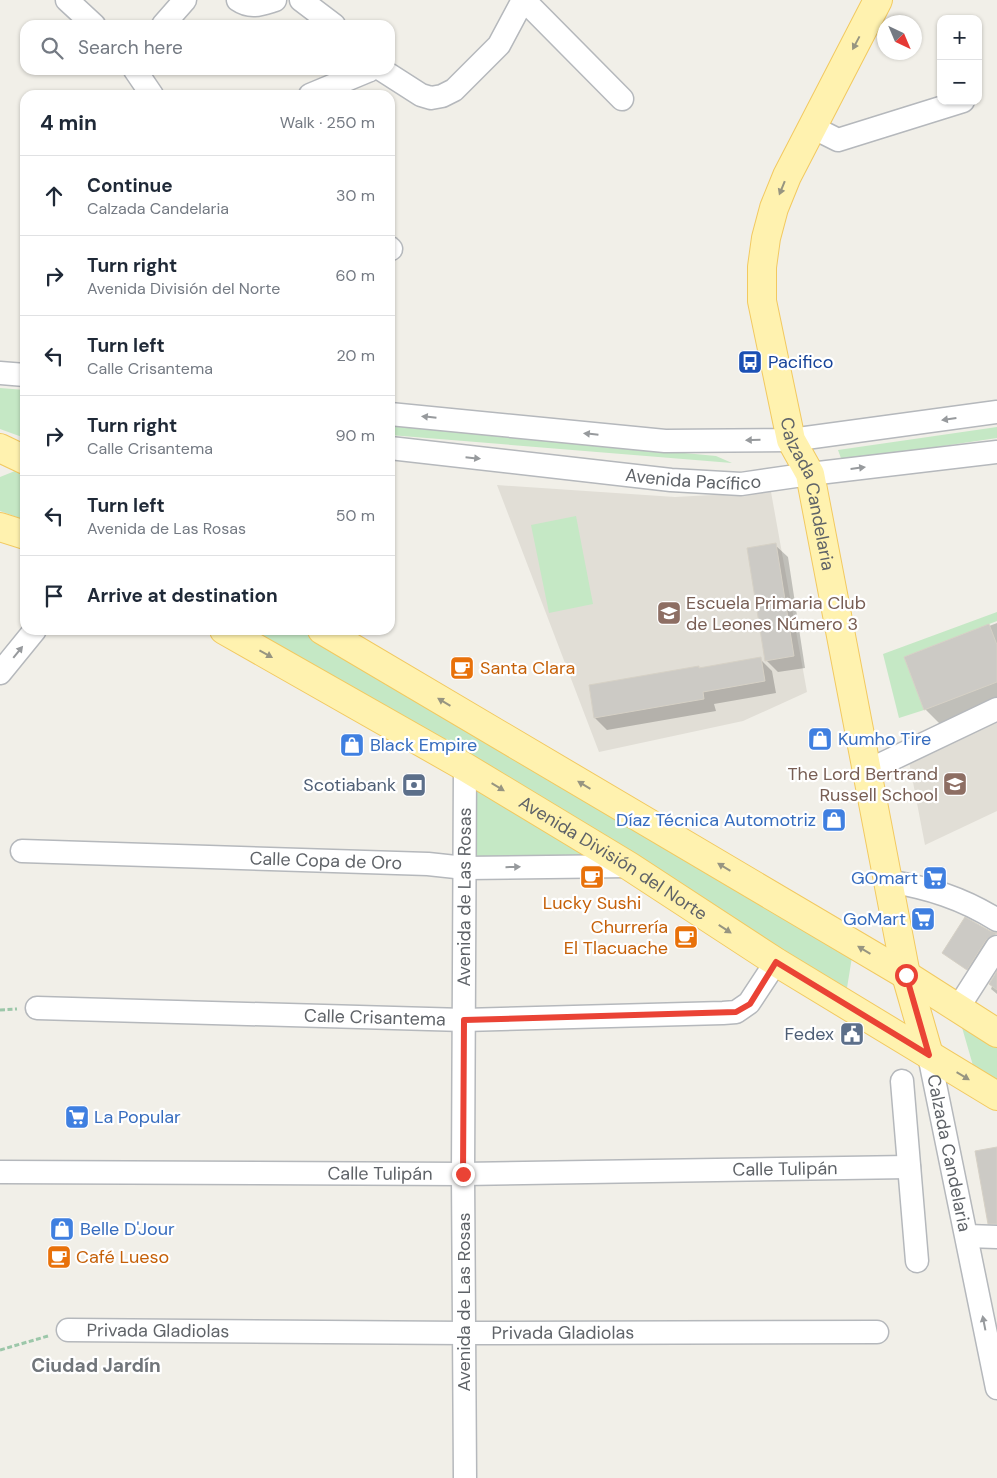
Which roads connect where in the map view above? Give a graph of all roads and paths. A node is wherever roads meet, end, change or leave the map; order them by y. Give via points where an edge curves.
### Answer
1 (67, 0) edge
2 (185, 0) edge
3 (238, 0) edge
4 (276, 0) edge
5 (301, 0) edge
6 (524, 0) edge
7 (878, 0) edge
8 (89, 20) edge
9 (167, 20) edge
10 (327, 20) edge
11 (138, 75) edge
12 (358, 75) edge
13 (390, 75) edge
14 (149, 90) edge
15 (322, 90) edge
16 (622, 99) dead end
17 (950, 105) edge
18 (812, 126) junction
19 (0, 373) edge
20 (20, 375) edge
21 (997, 412) edge
22 (395, 414) edge
23 (791, 440) junction
24 (395, 449) edge
25 (997, 452) edge
26 (810, 474) junction
27 (0, 527) edge
28 (20, 533) edge
29 (31, 635) edge
30 (233, 635) edge
31 (330, 635) edge
32 (0, 673) edge
33 (997, 709) edge
34 (466, 767) junction
35 (867, 771) junction
36 (22, 851) dead end
37 (630, 866) junction
38 (465, 868) junction
39 (888, 881) junction
40 (997, 920) edge
41 (997, 947) edge
42 (776, 962) junction
43 (906, 975) junction
44 (37, 1008) dead end
45 (958, 1008) junction
46 (464, 1020) junction
47 (997, 1033) edge
48 (929, 1055) junction
49 (902, 1081) dead end
50 (997, 1096) edge
51 (909, 1167) junction
52 (0, 1172) edge
53 (463, 1174) junction
54 (967, 1236) junction
55 (997, 1237) edge
56 (917, 1261) dead end
57 (68, 1330) joint
58 (878, 1332) dead end
59 (464, 1333) junction
60 (0, 1350) edge
61 (997, 1388) edge
62 (465, 1478) edge

1 - 8 street
2 - 9 street
3 - 4 street via 250,6
5 - 10 street
6 - 13 street via 499,45 454,90 442,96 421,96
6 - 16 street
7 -> 18 main road, Calzada Candelaria
11 - 14 street
12 - 15 street
17 - 18 street via 838,140
18 -> 23 main road, Calzada Candelaria via 774,208 762,267 762,301
19 - 20 street
21 -> 23 street, Avenida Pacífico
23 -> 22 street, Avenida Pacífico via 665,441
23 - 26 main road, Calzada Candelaria
24 -> 26 street, Avenida Pacífico via 671,480 741,484
26 -> 25 street, Avenida Pacífico
26 - 35 main road, Calzada Candelaria
27 - 28 main road
32 -> 29 street
30 -> 34 main road, Avenida División del Norte
43 -> 31 main road
33 - 35 street
34 -> 37 main road, Avenida División del Norte
34 - 38 street, Avenida de Las Rosas
35 - 39 main road, Calzada Candelaria
36 - 38 street, Calle Copa de Oro via 428,864
38 -> 37 street, Calle Copa de Oro
37 -> 42 main road, Avenida División del Norte
38 - 46 street, Avenida de Las Rosas
39 - 40 street via 939,891
39 - 43 main road, Calzada Candelaria
41 - 45 street
42 - 46 street, Calle Crisantema via 750,1004 736,1012
42 - 48 main road, Avenida División del Norte
43 - 45 main road
43 - 48 main road, Calzada Candelaria
44 - 46 street, Calle Crisantema
45 - 47 main road
46 - 53 street, Avenida de Las Rosas
48 -> 50 main road, Avenida División del Norte
48 - 54 street, Calzada Candelaria
49 - 51 street
51 - 53 street, Calle Tulipán
51 - 56 street
52 - 53 street, Calle Tulipán
53 - 59 street, Avenida de Las Rosas
54 - 55 street
61 -> 54 street, Calzada Candelaria
57 - 59 street, Privada Gladiolas
57 - 60 path
58 - 59 street, Privada Gladiolas
59 - 62 street, Avenida de Las Rosas

